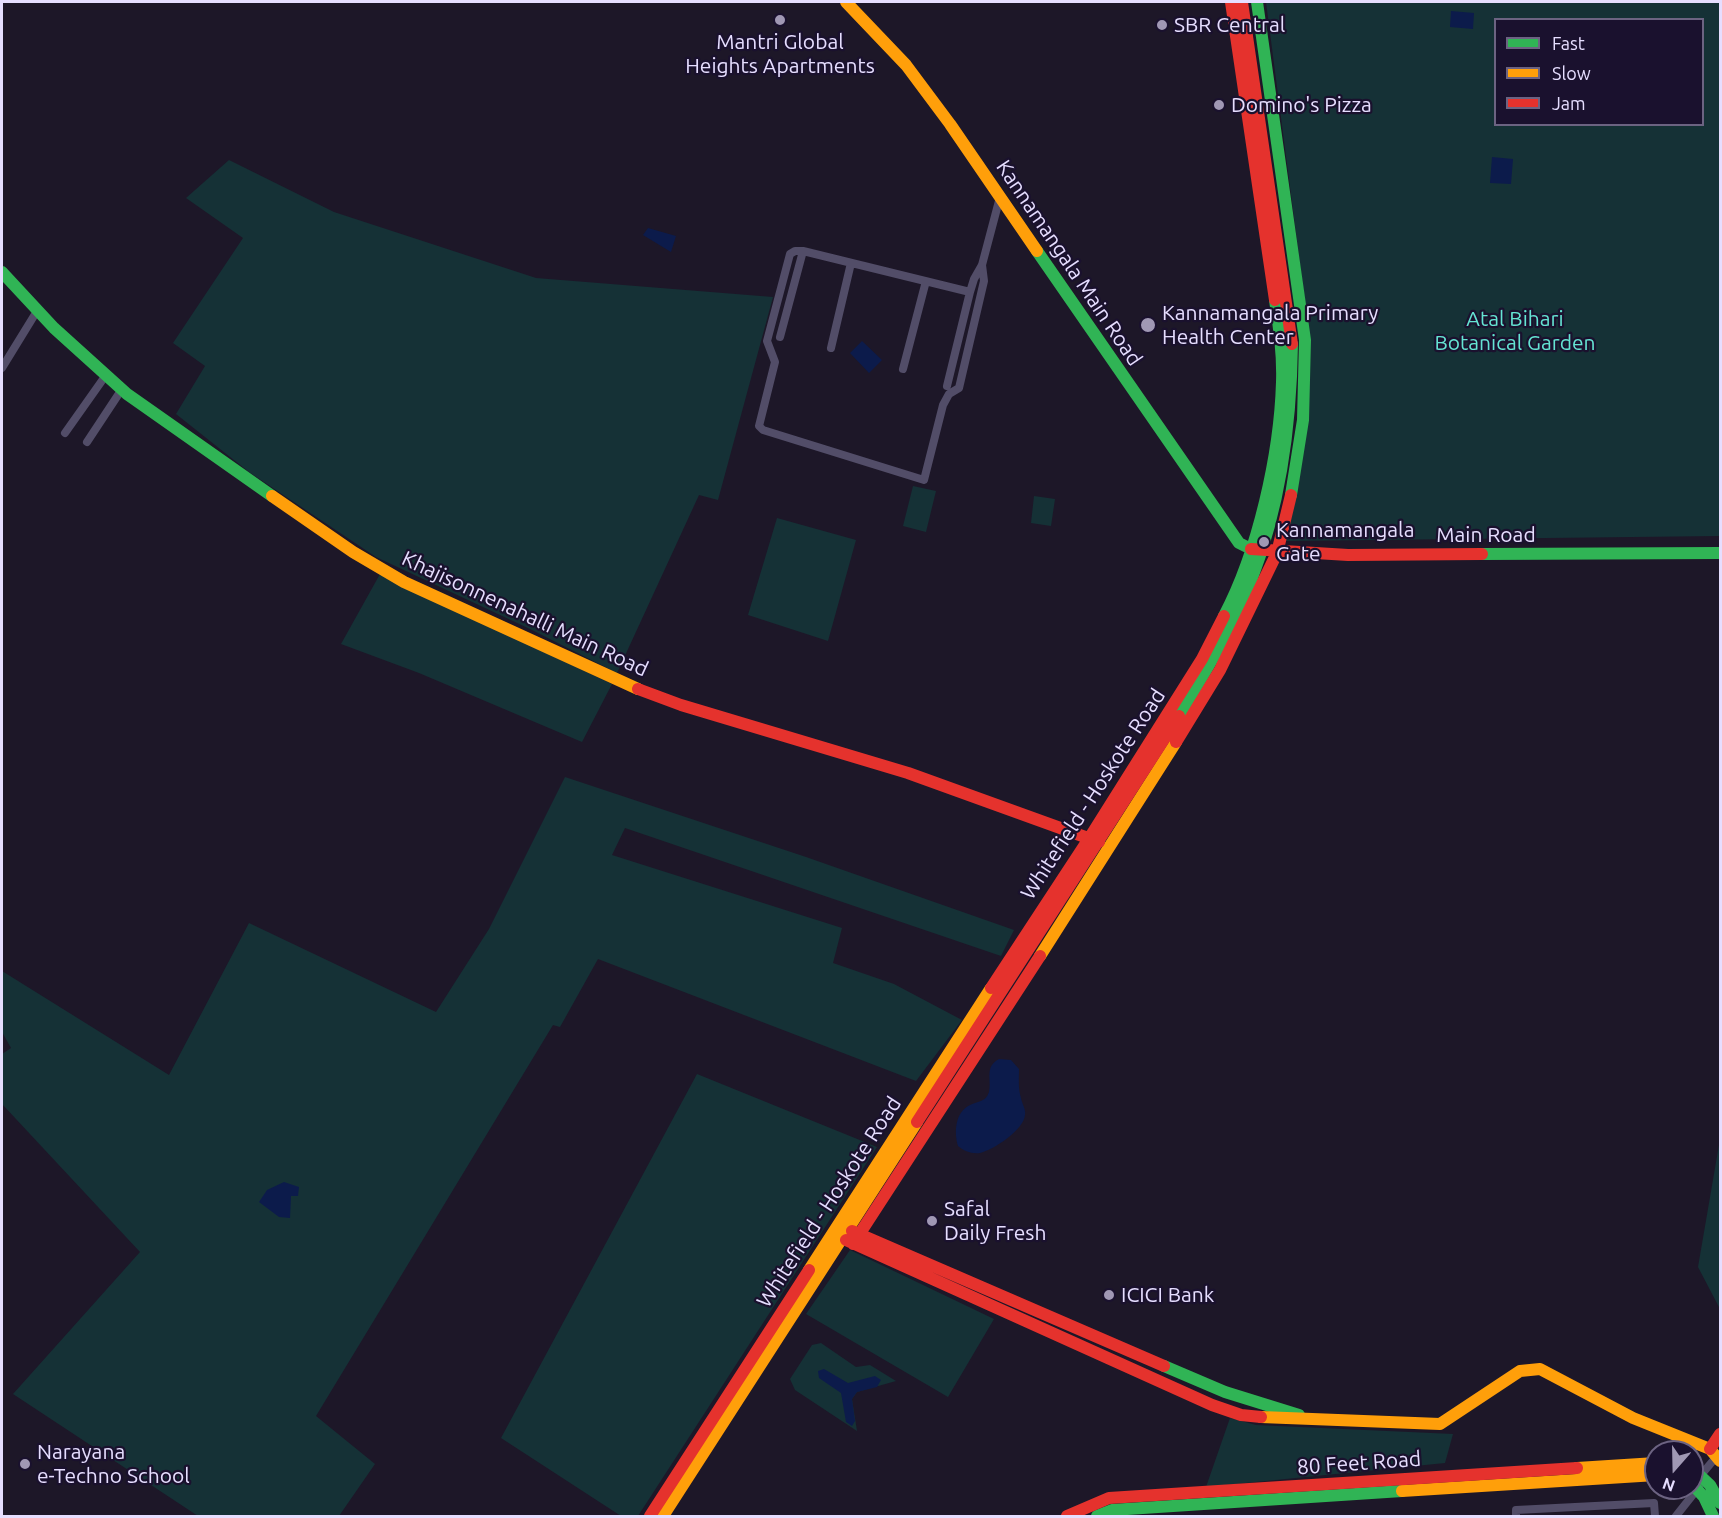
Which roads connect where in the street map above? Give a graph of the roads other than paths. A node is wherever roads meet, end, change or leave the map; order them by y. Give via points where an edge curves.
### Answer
1 (846, 2) edge
2 (1231, 2) edge
3 (1242, 2) edge
4 (1257, 2) edge
5 (1000, 197) junction
6 (803, 251) junction
7 (851, 263) junction
8 (982, 265) junction
9 (2, 272) edge
10 (926, 281) junction
11 (970, 292) junction
12 (37, 310) junction
13 (780, 337) dead end
14 (831, 348) dead end
15 (2, 368) edge
16 (903, 369) dead end
17 (106, 375) junction
18 (947, 386) dead end
19 (122, 389) junction
20 (65, 433) dead end
21 (87, 442) dead end
22 (1257, 551) junction
23 (1277, 553) junction
24 (1720, 554) edge
25 (1094, 839) junction
26 (1111, 847) junction
27 (846, 1234) junction
28 (1720, 1434) edge
29 (1716, 1455) edge
30 (1644, 1464) edge
31 (1704, 1470) edge
32 (1644, 1476) edge
33 (1704, 1486) edge
34 (1704, 1496) edge
35 (1685, 1500) edge
36 (1720, 1503) edge
37 (650, 1516) edge
38 (663, 1516) edge
39 (1067, 1516) edge
40 (1097, 1516) edge
41 (1516, 1516) edge
42 (1655, 1516) edge
43 (1676, 1516) edge
44 (1713, 1516) edge

1 - 5 street, Kannamangala Main Road via 906,65
2 - 22 street, Whitefield - Hoskote Road via 1281,340 1282,383 1275,453
3 - 22 street, Whitefield - Hoskote Road via 1292,340 1286,454
4 - 23 street via 1305,340 1304,420
5 - 8 street
5 - 22 street, Kannamangala Main Road via 1223,523 1239,543
6 - 7 street
6 - 8 street via 790,254 767,341 775,362 759,426 924,480 943,405 949,394 959,388 962,378 984,282
6 - 13 street
7 - 10 street
7 - 14 street
8 - 11 street
9 - 12 street, Khajisonnenahalli Main Road
10 - 11 street
10 - 16 street
11 - 18 street
12 - 15 street
12 - 17 street, Khajisonnenahalli Main Road
17 - 19 street, Khajisonnenahalli Main Road
17 - 20 street
19 - 21 street
19 - 25 street, Khajisonnenahalli Main Road via 353,552 404,582 534,643 681,705 908,773
22 - 23 street, Main Road
22 - 25 street, Whitefield - Hoskote Road via 1203,659
23 - 24 street, Main Road
23 - 26 street via 1220,670
25 - 26 street, Khajisonnenahalli Main Road
25 - 27 street, Whitefield - Hoskote Road via 902,1125
26 - 27 street
27 - 29 street via 1225,1392 1301,1418 1440,1424 1520,1371 1540,1369 1633,1418
27 - 37 street, Whitefield - Hoskote Road via 757,1347
27 - 38 street, Whitefield - Hoskote Road
28 - 29 street
29 - 31 street
30 - 39 street, 80 Feet Road via 1109,1498
32 - 40 street, 80 Feet Road via 1112,1510
33 - 36 street
34 - 44 street
35 - 43 street
41 - 42 street via 1516,1510 1654,1503

